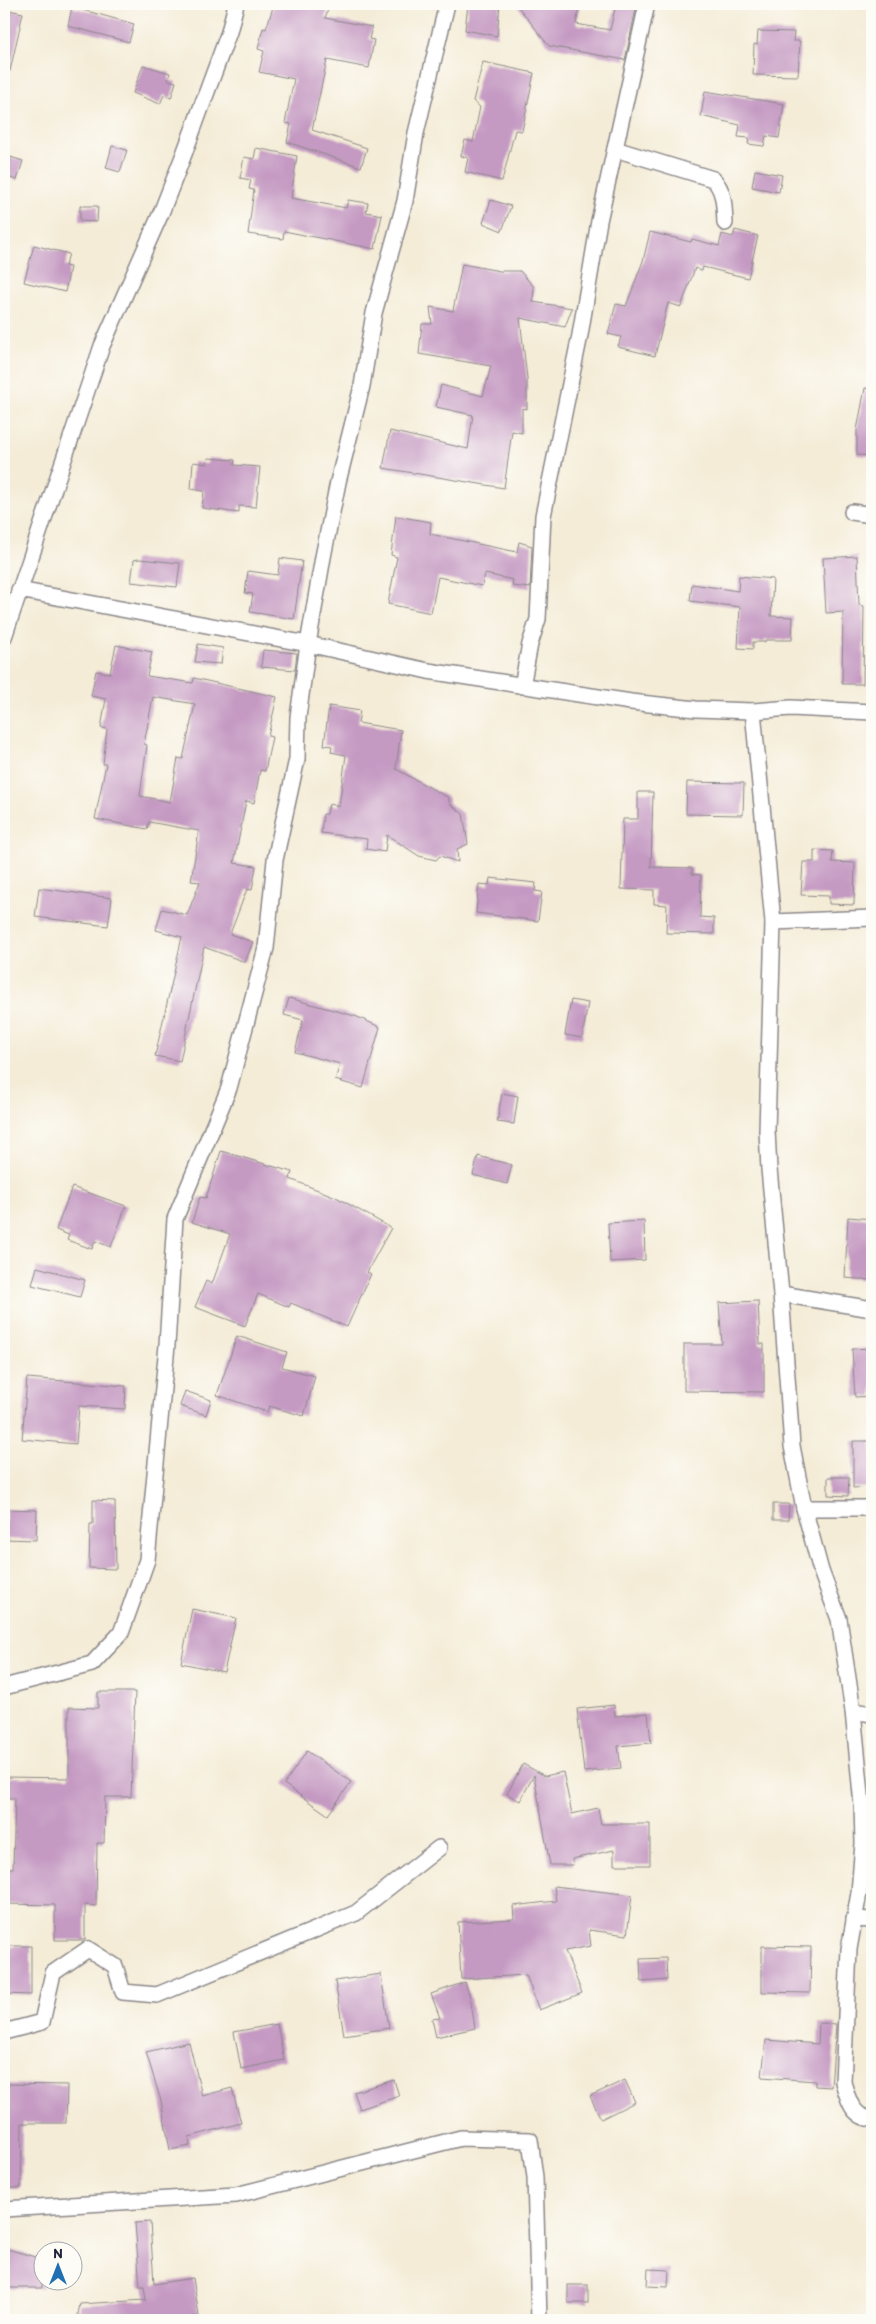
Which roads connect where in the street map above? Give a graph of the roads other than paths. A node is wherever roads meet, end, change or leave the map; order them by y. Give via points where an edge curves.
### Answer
1 (236, 4) edge
2 (447, 4) edge
3 (647, 4) edge
4 (615, 148) junction
5 (725, 223) dead end
6 (852, 512) dead end
7 (872, 515) edge
8 (19, 590) junction
9 (8, 612) edge
10 (4, 637) edge
11 (308, 644) junction
12 (522, 686) junction
13 (754, 711) junction
14 (872, 712) edge
15 (872, 918) edge
16 (774, 922) junction
17 (781, 1294) junction
18 (872, 1309) edge
19 (804, 1508) junction
20 (872, 1508) edge
21 (4, 1687) edge
22 (853, 1711) junction
23 (872, 1714) edge
24 (440, 1848) dead end
25 (854, 1920) junction
26 (872, 1920) edge
27 (4, 2032) edge
28 (872, 2120) edge
29 (4, 2209) edge
30 (538, 2320) edge

1 - 8 street via 178,171 102,346
2 - 11 street via 416,133 405,201 374,313 362,386 338,482
3 - 4 street
4 - 5 street via 713,179 721,187
4 - 12 street via 543,516 538,620
6 - 7 street
8 - 9 street
8 - 11 street
9 - 10 street
11 - 12 street via 428,671
11 - 21 street via 296,759 275,860 266,948 228,1088 175,1219 147,1560 121,1633 92,1664
12 - 13 street via 631,702
13 - 14 street via 792,708
13 - 16 street
15 - 16 street
16 - 17 street via 767,1130
17 - 18 street
17 - 19 street via 792,1446
19 - 20 street
19 - 22 street via 821,1571 840,1619
22 - 23 street
22 - 25 street via 863,1843
24 - 27 street via 356,1913 157,1995 123,1992 115,1966 88,1949 53,1973 42,2022
25 - 26 street
25 - 28 street via 849,1949 843,2082 855,2112
29 - 30 street via 236,2195 461,2138 530,2140 535,2177

